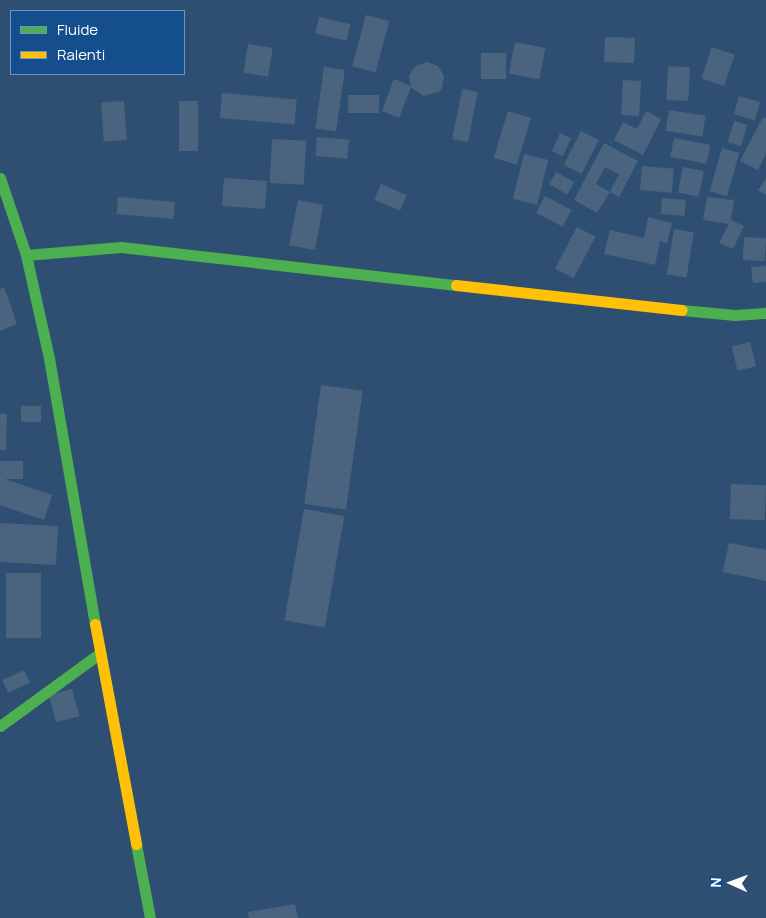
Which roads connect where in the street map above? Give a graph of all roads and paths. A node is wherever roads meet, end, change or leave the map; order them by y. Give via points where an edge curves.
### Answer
1 (0, 178) edge
2 (26, 255) junction
3 (766, 313) edge
4 (100, 653) junction
5 (0, 726) edge
6 (150, 918) edge

1 - 2 street
2 - 3 street via 121,247 644,306 735,315
2 - 4 street via 49,358
4 - 5 street
4 - 6 street

